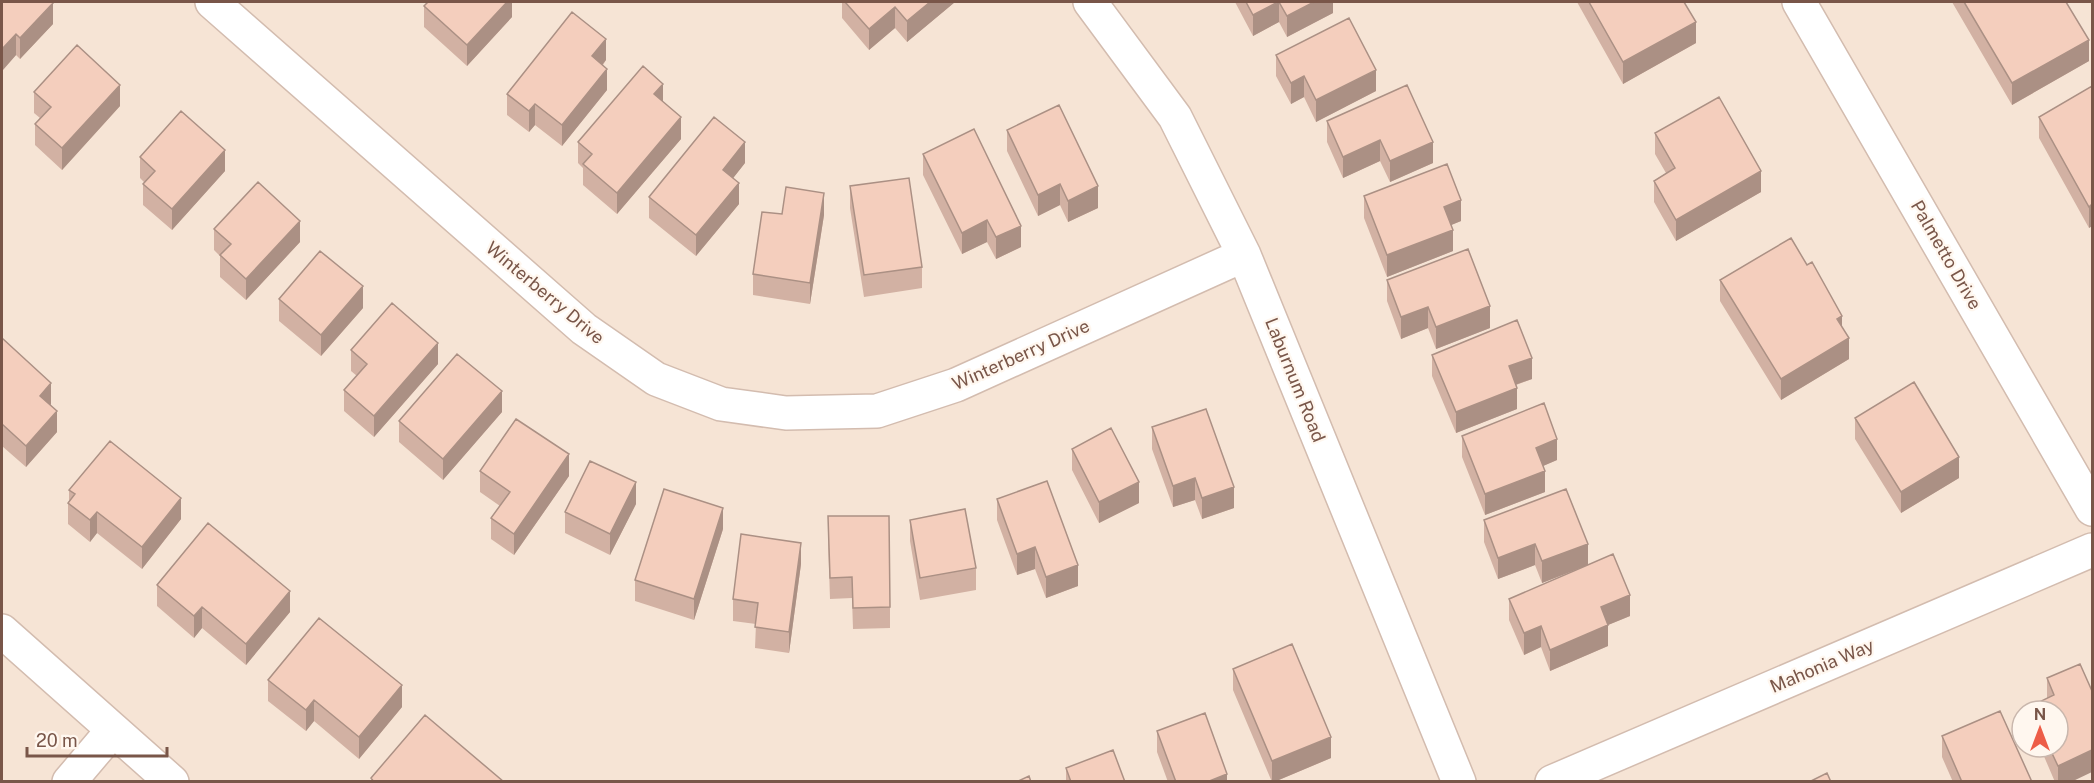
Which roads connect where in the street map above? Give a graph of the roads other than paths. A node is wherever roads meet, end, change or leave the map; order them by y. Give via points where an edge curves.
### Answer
1 (212, 2) edge
2 (1090, 2) edge
3 (1799, 2) edge
4 (1244, 255) junction
5 (2092, 509) edge
6 (2092, 550) edge
7 (2, 631) edge
8 (113, 730) junction
9 (69, 782) edge
10 (172, 782) edge
11 (1459, 782) edge
12 (1552, 782) edge

1 - 4 street, Winterberry Drive via 584,329 656,379 721,404 786,413 876,411 956,385
2 - 4 street, Laburnum Road via 1175,117
3 - 5 street, Palmetto Drive
4 - 11 street, Laburnum Road
6 - 12 street, Mahonia Way
7 - 8 street
8 - 9 street
8 - 10 street

